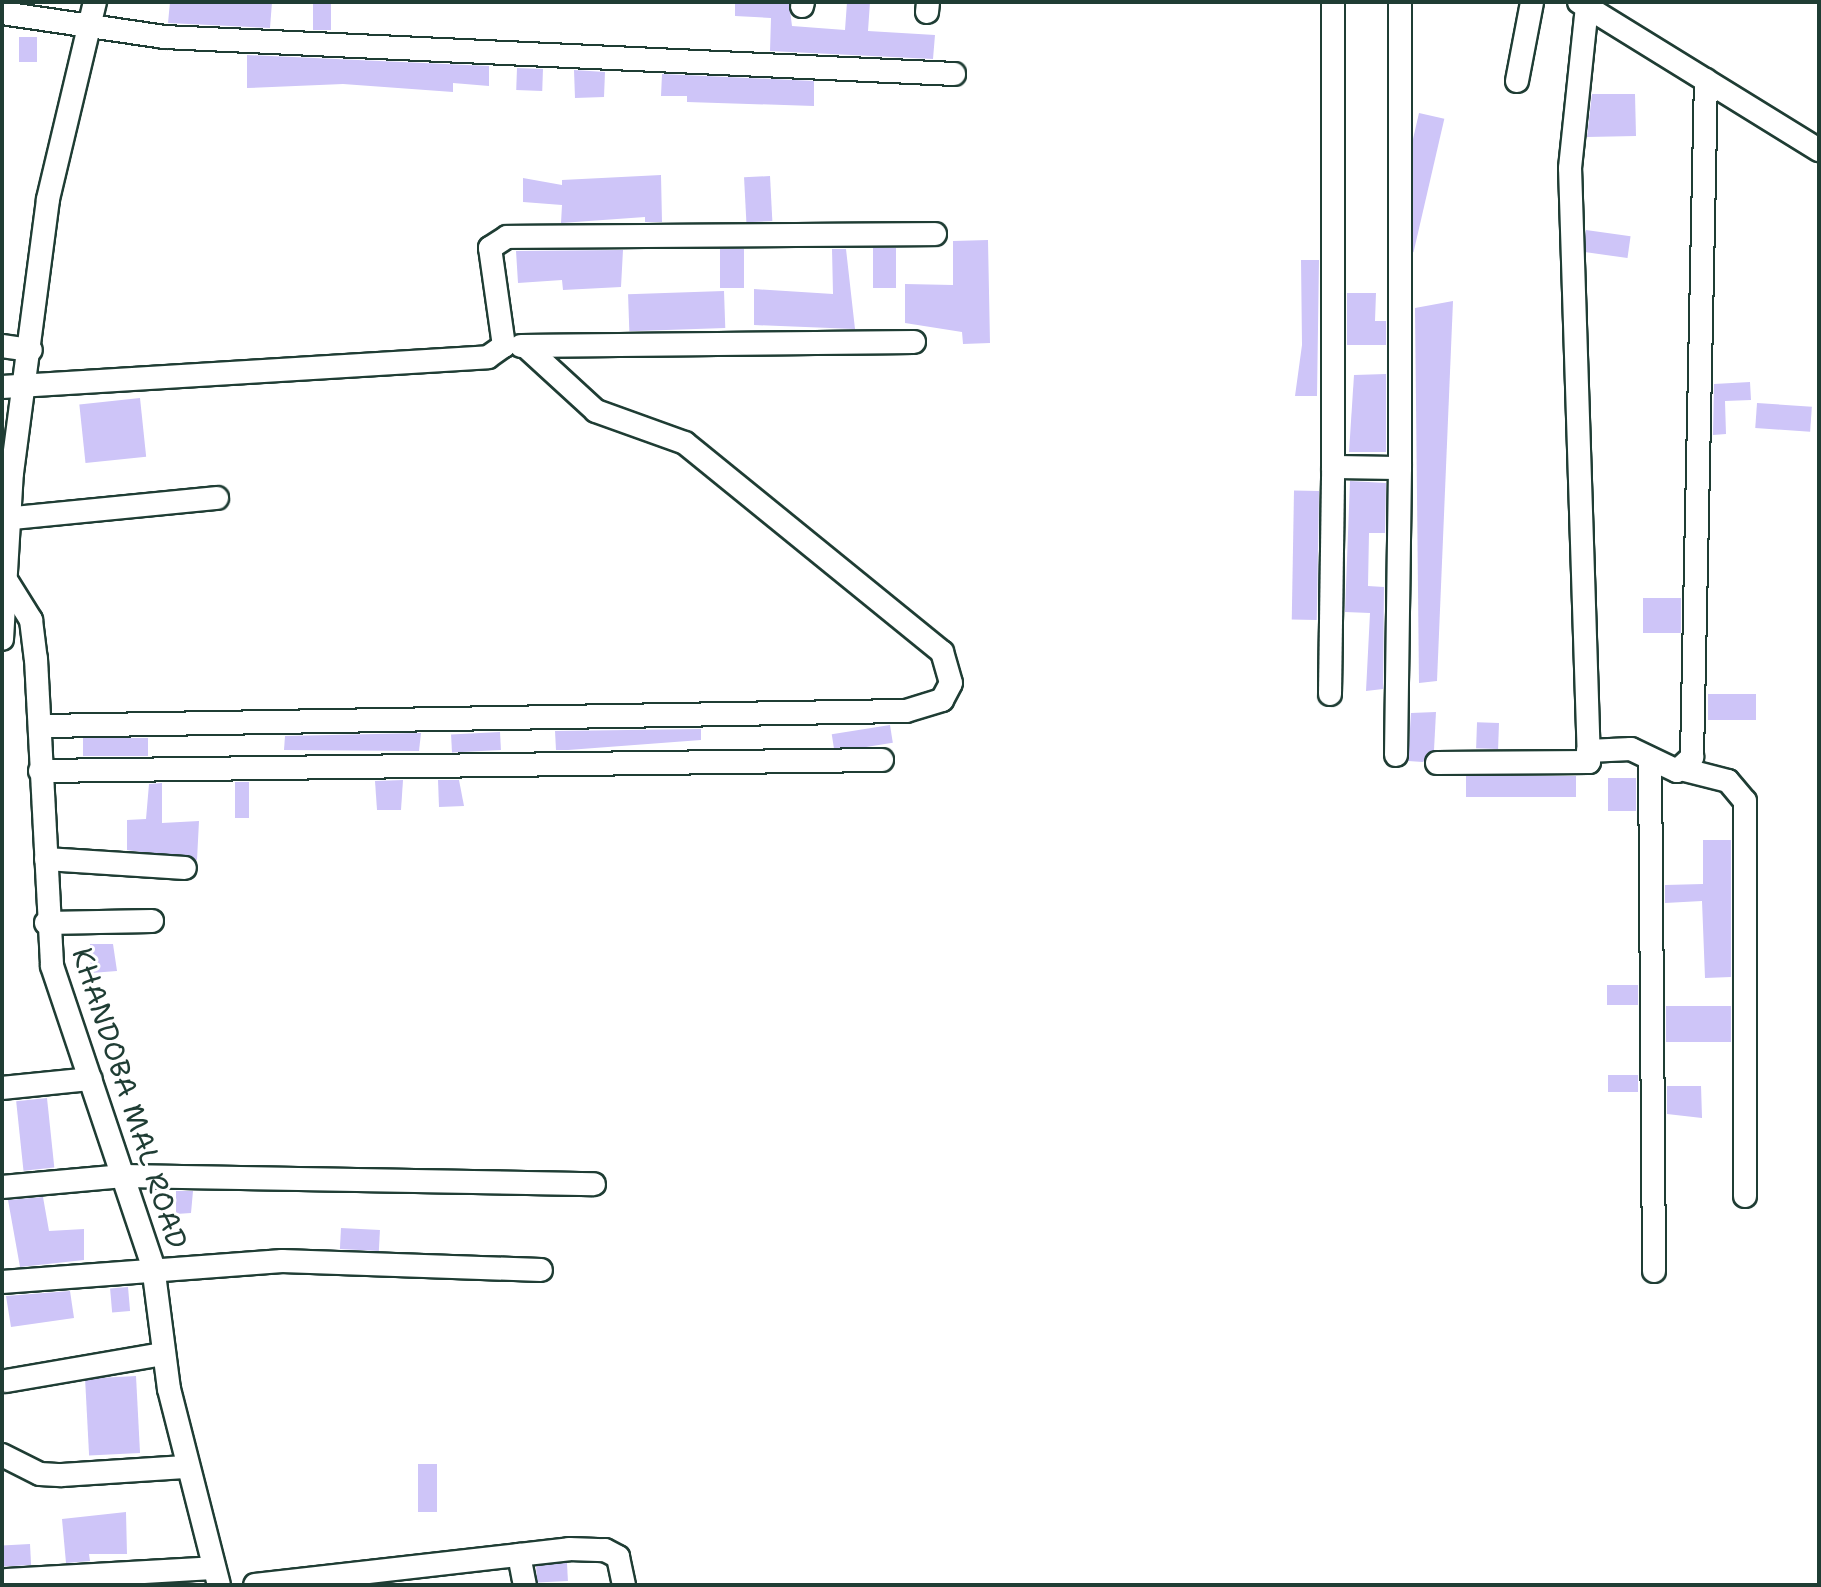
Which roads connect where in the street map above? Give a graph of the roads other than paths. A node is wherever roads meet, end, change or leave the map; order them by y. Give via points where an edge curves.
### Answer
1 (95, 2) edge
2 (1333, 2) edge
3 (1400, 2) edge
4 (1532, 2) edge
5 (1583, 4) edge
6 (2, 13) edge
7 (89, 26) junction
8 (954, 74) dead end
9 (1706, 80) junction
10 (1517, 81) dead end
11 (1819, 150) edge
12 (935, 234) dead end
13 (914, 342) dead end
14 (2, 346) edge
15 (515, 346) junction
16 (31, 350) junction
17 (2, 387) edge
18 (26, 390) junction
19 (1333, 467) junction
20 (1400, 468) junction
21 (217, 498) dead end
22 (13, 518) junction
23 (6, 554) edge
24 (8, 583) junction
25 (2, 639) edge
26 (1330, 694) dead end
27 (43, 726) junction
28 (1588, 751) junction
29 (1396, 755) dead end
30 (1650, 759) junction
31 (882, 760) dead end
32 (1437, 763) dead end
33 (1685, 770) junction
34 (40, 771) junction
35 (46, 859) junction
36 (185, 868) dead end
37 (152, 921) dead end
38 (46, 923) junction
39 (91, 1079) junction
40 (2, 1088) edge
41 (124, 1176) junction
42 (594, 1184) dead end
43 (2, 1187) edge
44 (1745, 1196) dead end
45 (153, 1266) junction
46 (541, 1270) dead end
47 (1654, 1271) dead end
48 (2, 1282) edge
49 (163, 1354) junction
50 (6, 1381) dead end
51 (2, 1455) edge
52 (185, 1467) junction
53 (519, 1555) junction
54 (216, 1576) edge
55 (7, 1580) dead end
56 (255, 1585) edge
57 (525, 1585) edge
58 (624, 1585) edge

1 - 7 street
2 - 19 street
3 - 20 street
4 - 10 street
5 - 9 street
5 - 28 street via 1570,168
6 - 7 street
7 - 8 street via 164,37
7 - 16 street via 48,199
9 - 11 street
9 - 33 street via 1692,757
12 - 15 street via 495,240 490,248
13 - 15 street
14 - 16 street
15 - 18 street via 488,357
15 - 27 street via 596,411 685,443 942,652 951,683 942,700 906,711
16 - 18 street
17 - 18 street
18 - 22 street via 12,473
19 - 20 street
19 - 26 street
20 - 29 street
21 - 22 street
22 - 23 street
23 - 24 street
24 - 25 street
24 - 27 street, KHANDOBA MAL ROAD via 31,620
27 - 34 street, KHANDOBA MAL ROAD
28 - 30 street via 1622,747
28 - 32 street via 1589,762
30 - 33 street
30 - 47 street
31 - 34 street
33 - 44 street via 1739,786 1745,801
34 - 35 street, KHANDOBA MAL ROAD
35 - 36 street
35 - 38 street, KHANDOBA MAL ROAD
37 - 38 street
38 - 39 street, KHANDOBA MAL ROAD via 58,992
39 - 40 street
39 - 41 street, KHANDOBA MAL ROAD
41 - 42 street
41 - 43 street
41 - 45 street, KHANDOBA MAL ROAD
45 - 46 street via 282,1261
45 - 48 street
45 - 49 street, KHANDOBA MAL ROAD
49 - 50 street
49 - 52 street, KHANDOBA MAL ROAD
51 - 52 street via 51,1475 123,1476
52 - 54 street, KHANDOBA MAL ROAD
53 - 56 street
53 - 57 street
53 - 58 street via 605,1550 618,1557
54 - 55 street

